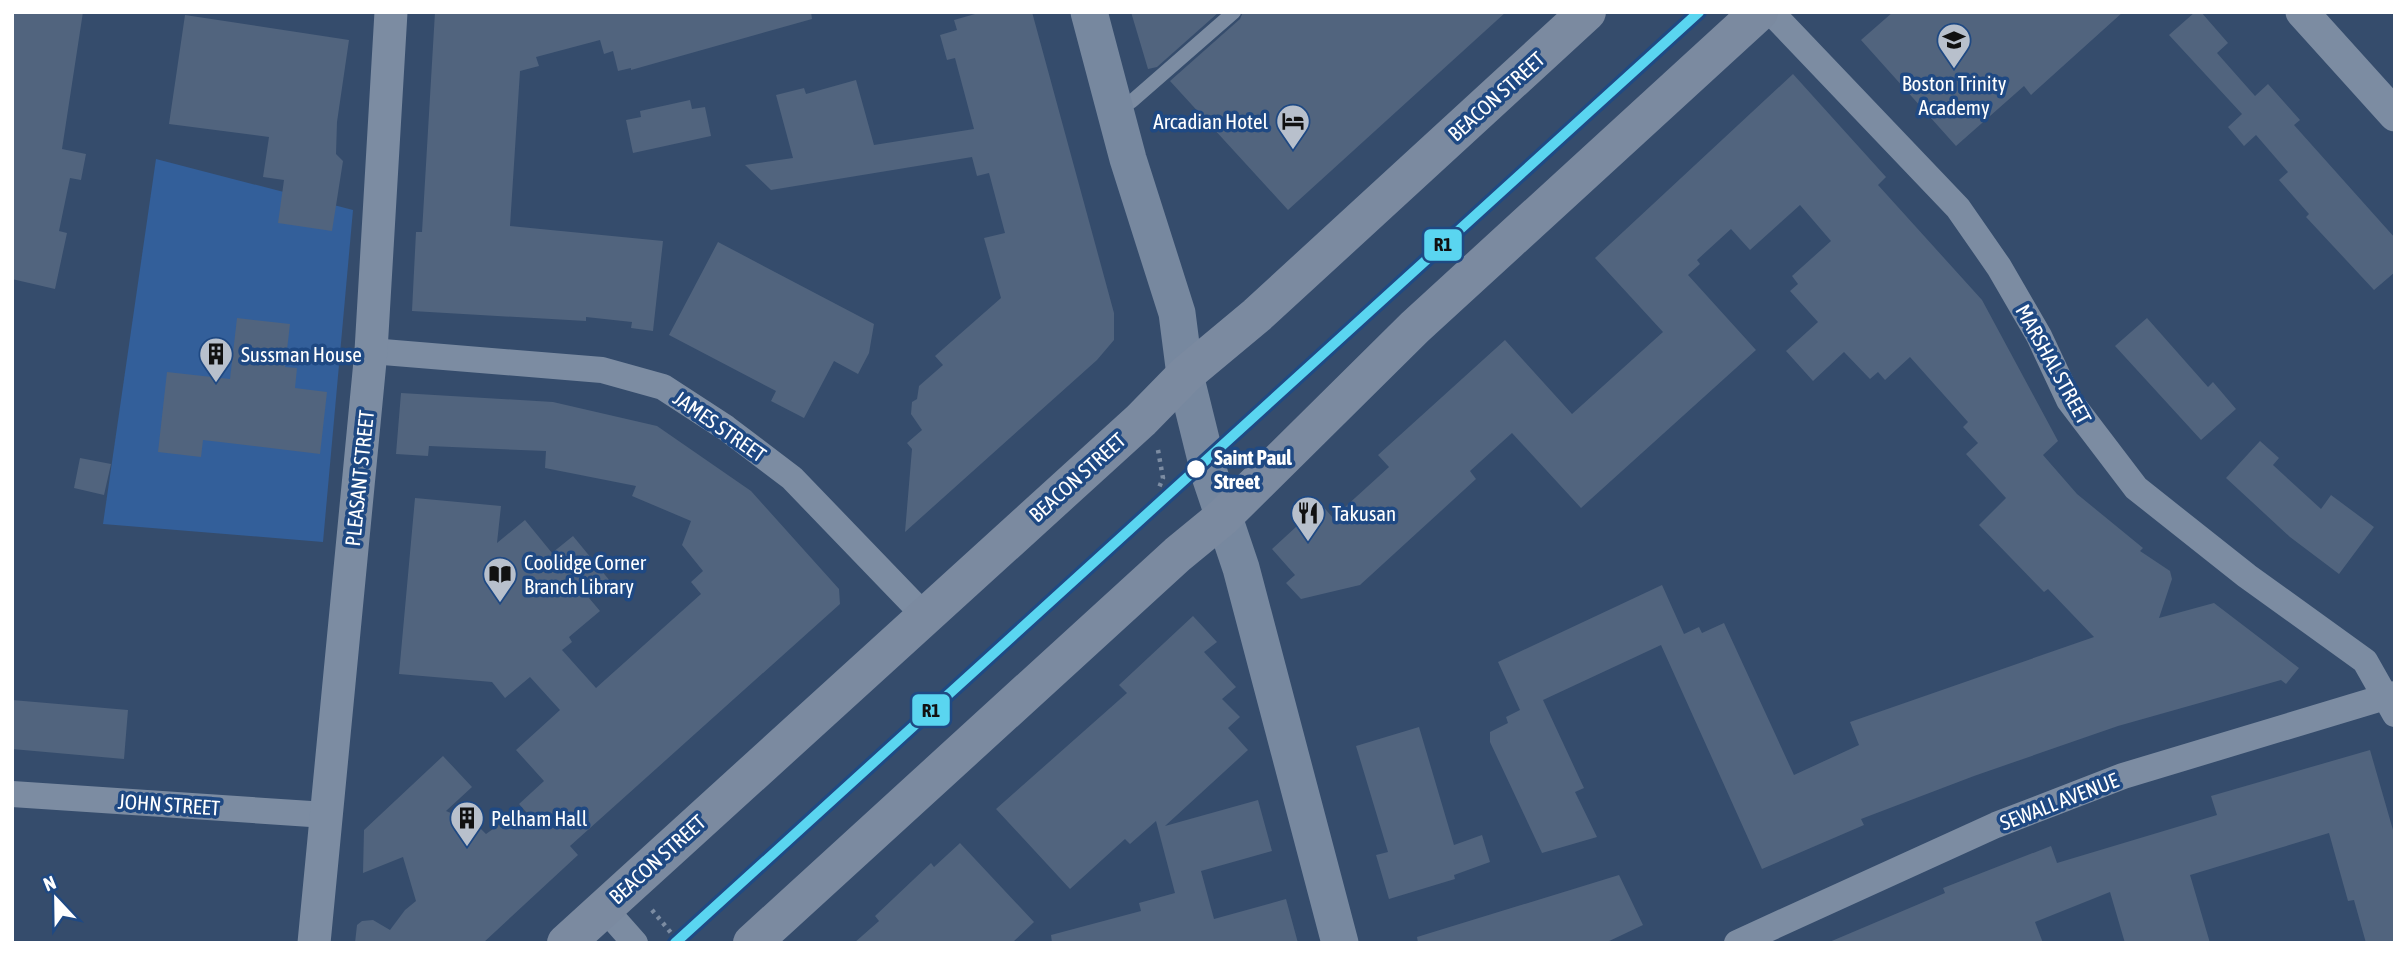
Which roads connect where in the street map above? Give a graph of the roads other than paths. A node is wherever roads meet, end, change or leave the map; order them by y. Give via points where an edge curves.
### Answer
1 (391, 12) edge
2 (1089, 12) edge
3 (1234, 12) edge
4 (1587, 12) edge
5 (1759, 12) edge
6 (1771, 12) edge
7 (2302, 12) edge
8 (1115, 111) junction
9 (2395, 115) edge
10 (371, 351) junction
11 (1185, 376) junction
12 (1223, 517) junction
13 (925, 615) junction
14 (2392, 702) edge
15 (12, 794) edge
16 (326, 815) junction
17 (604, 908) junction
18 (314, 943) edge
19 (566, 943) edge
20 (635, 943) edge
21 (752, 943) edge
22 (1340, 943) edge
23 (1737, 943) edge

1 - 10 street, PLEASANT STREET
2 - 8 main road
3 - 8 lane
4 - 11 main road, BEACON STREET
5 - 12 main road via 1386,354
6 - 14 street, MARSHAL STREET via 1958,208 2039,336 2069,400 2136,488 2365,661
7 - 9 street
8 - 11 main road via 1177,313
10 - 13 street, JAMES STREET via 602,370 663,387 792,478
10 - 16 street, PLEASANT STREET
11 - 12 main road
11 - 13 main road, BEACON STREET
12 - 21 main road
12 - 22 main road via 1241,568
13 - 17 main road, BEACON STREET
14 - 23 street, SEWALL AVENUE via 2281,726 2123,776 1996,825
15 - 16 street, JOHN STREET
16 - 18 street, PLEASANT STREET
17 - 19 main road, BEACON STREET
17 - 20 street

